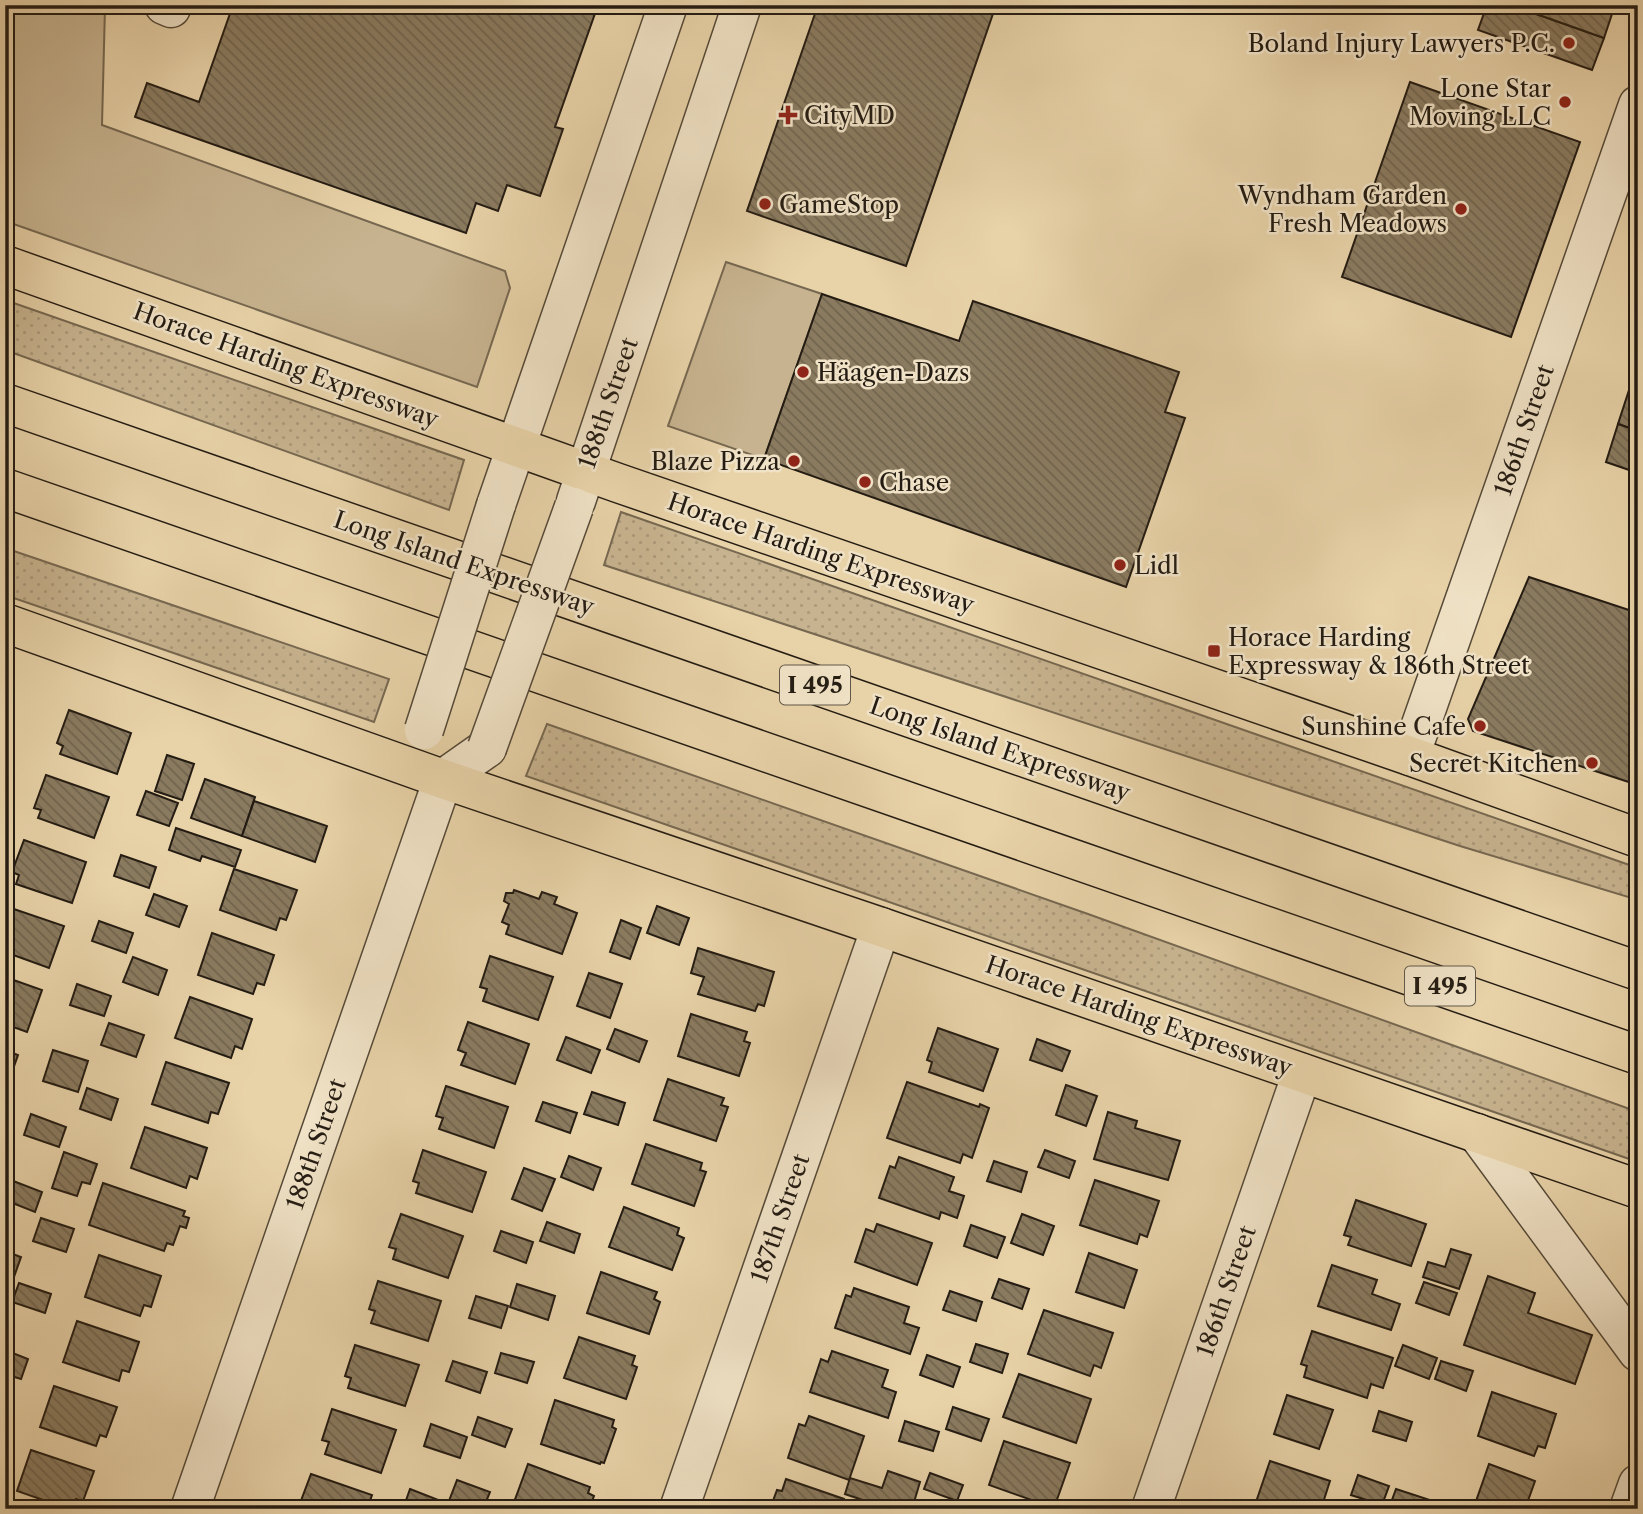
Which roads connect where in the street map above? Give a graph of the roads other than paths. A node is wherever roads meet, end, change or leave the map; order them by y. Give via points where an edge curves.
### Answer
1 (164, 5) edge
2 (172, 5) edge
3 (668, 5) edge
4 (742, 5) edge
5 (1638, 105) edge
6 (5, 265) edge
7 (5, 403) edge
8 (515, 447) junction
9 (5, 488) edge
10 (579, 489) junction
11 (6, 625) edge
12 (1410, 756) junction
13 (443, 779) junction
14 (1638, 838) edge
15 (881, 927) junction
16 (1633, 969) edge
17 (1638, 1055) edge
18 (1302, 1073) junction
19 (1477, 1133) junction
20 (1638, 1189) edge
21 (1638, 1352) edge
22 (1638, 1484) edge
23 (190, 1509) edge
24 (679, 1509) edge
25 (1150, 1509) edge
26 (1629, 1509) edge

1 - 2 street
3 - 8 street
4 - 10 street, 188th Street
5 - 12 street, 186th Street
6 - 8 main road, Horace Harding Expressway
7 - 16 main road, Long Island Expressway / I 495
8 - 10 main road, Horace Harding Expressway
8 - 13 street, bridge via 424,730
9 - 17 main road, I 495
10 - 12 main road, Horace Harding Expressway
10 - 13 street, 188th Street, bridge via 487,748
11 - 13 main road, Horace Harding Expressway
12 - 14 main road, Horace Harding Expressway
13 - 15 main road, Horace Harding Expressway
13 - 23 street, 188th Street
15 - 18 main road, Horace Harding Expressway
15 - 24 street, 187th Street
18 - 19 main road, Horace Harding Expressway
18 - 25 street, 186th Street
19 - 20 main road, Horace Harding Expressway
19 - 21 street
22 - 26 street

